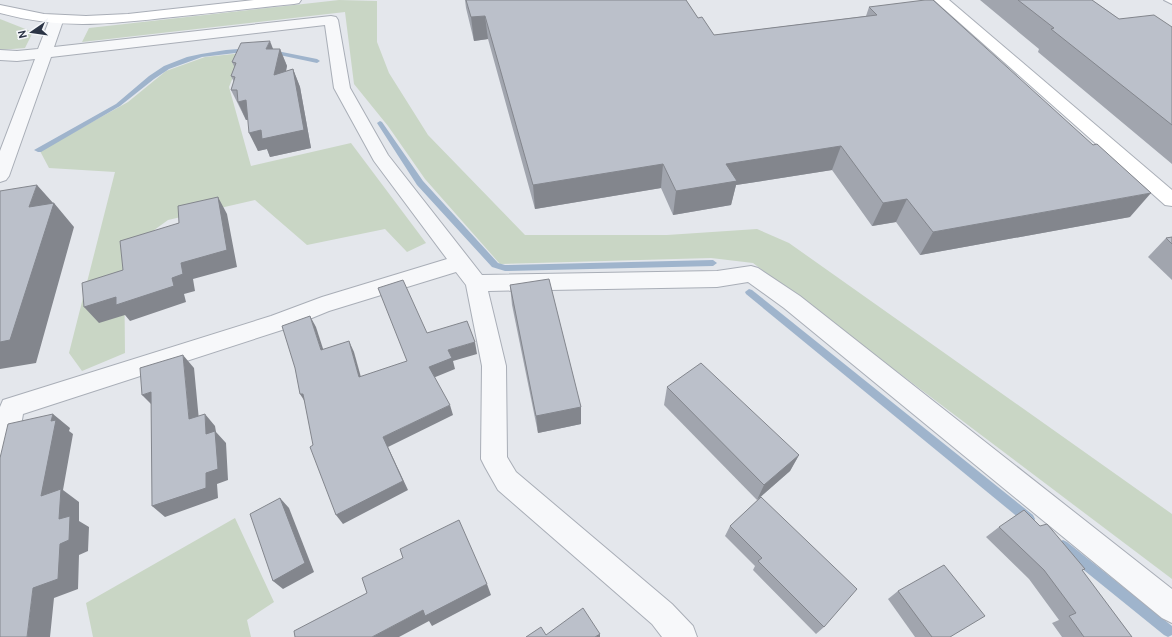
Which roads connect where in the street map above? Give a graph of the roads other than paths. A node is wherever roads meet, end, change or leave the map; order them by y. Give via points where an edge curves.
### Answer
1 (294, 0) edge
2 (942, 0) edge
3 (1168, 0) edge
4 (1172, 2) edge
5 (0, 9) edge
6 (56, 21) junction
7 (45, 53) junction
8 (0, 55) edge
9 (0, 176) edge
10 (1172, 200) edge
11 (460, 263) junction
12 (476, 282) junction
13 (0, 473) edge
14 (1172, 608) edge
15 (682, 637) edge

1 - 6 street via 127,18 80,22
2 - 10 street
3 - 4 lane
5 - 6 street
6 - 7 street
7 - 8 street
7 - 9 street
7 - 11 street via 331,20 342,88 380,157
11 - 12 street
11 - 13 street via 322,305 277,323 12,407
12 - 14 street via 717,280 751,274 798,307
12 - 15 street via 494,366 494,459 507,481 662,614

